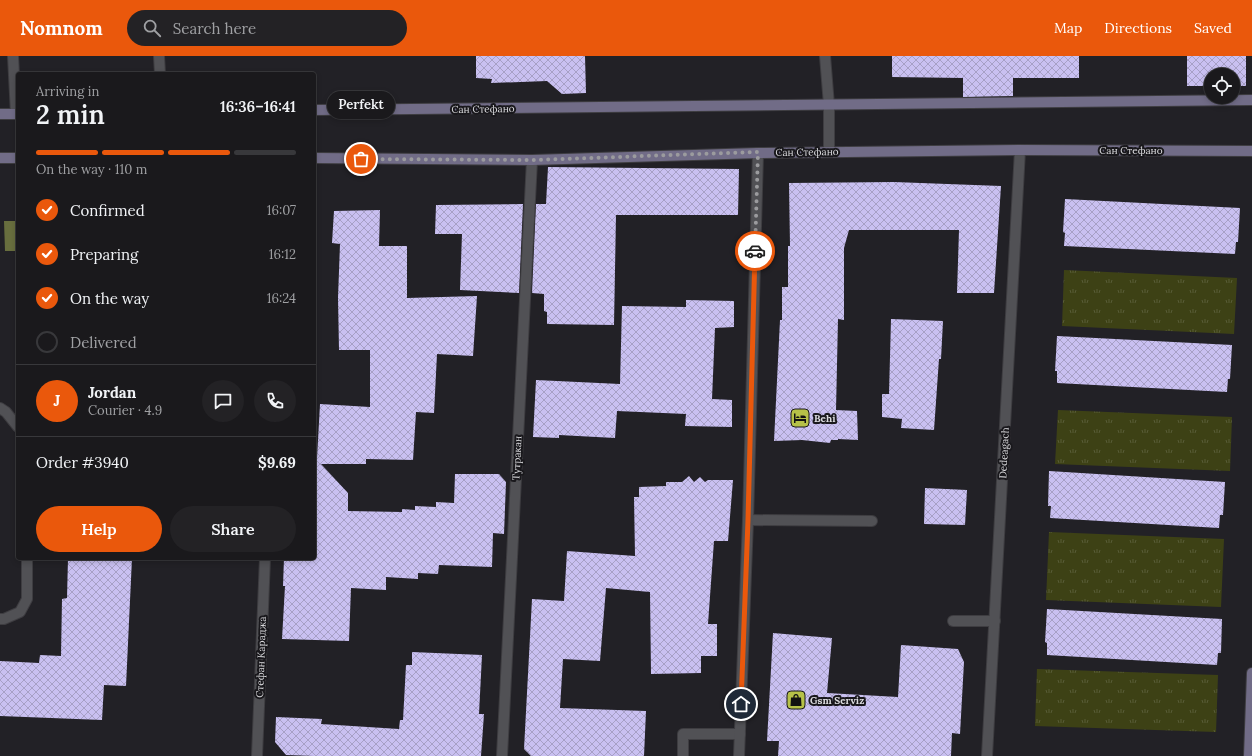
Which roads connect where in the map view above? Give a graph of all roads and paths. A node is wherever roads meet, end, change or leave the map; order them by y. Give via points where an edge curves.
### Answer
1 (13, 56) edge
2 (159, 56) edge
3 (826, 56) edge
4 (160, 72) edge
5 (16, 100) edge
6 (1252, 100) edge
7 (829, 106) junction
8 (316, 110) edge
9 (0, 114) edge
10 (16, 114) edge
11 (1020, 150) junction
12 (829, 151) junction
13 (1252, 151) edge
14 (758, 152) junction
15 (0, 158) edge
16 (16, 158) edge
17 (316, 158) edge
18 (532, 160) junction
19 (0, 408) edge
20 (16, 424) edge
21 (748, 520) junction
22 (872, 520) dead end
23 (27, 560) edge
24 (265, 560) edge
25 (0, 619) edge
26 (953, 621) dead end
27 (995, 621) junction
28 (1252, 673) edge
29 (740, 734) junction
30 (257, 756) edge
31 (502, 756) edge
32 (683, 756) edge
33 (739, 756) edge
34 (987, 756) edge
35 (1249, 756) edge

1 - 5 street
2 - 4 street
3 - 7 street
6 - 7 main road, Сан Стефано
7 - 8 main road, Сан Стефано
7 - 12 street
9 - 10 main road
11 - 12 main road, Сан Стефано
11 - 13 main road, Сан Стефано
11 - 27 street, Dedeagach
12 - 14 main road, Сан Стефано
14 - 18 main road, Сан Стефано
14 - 21 street
15 - 16 main road
17 - 18 main road, Сан Стефано
18 - 31 street, Тутракан
19 - 20 street
21 - 22 street
21 - 29 street
23 - 25 street via 26,599 20,612
24 - 30 street, Стефан Караджа
26 - 27 street
27 - 34 street, Dedeagach
28 - 35 main road
29 - 32 street via 683,734
29 - 33 street

